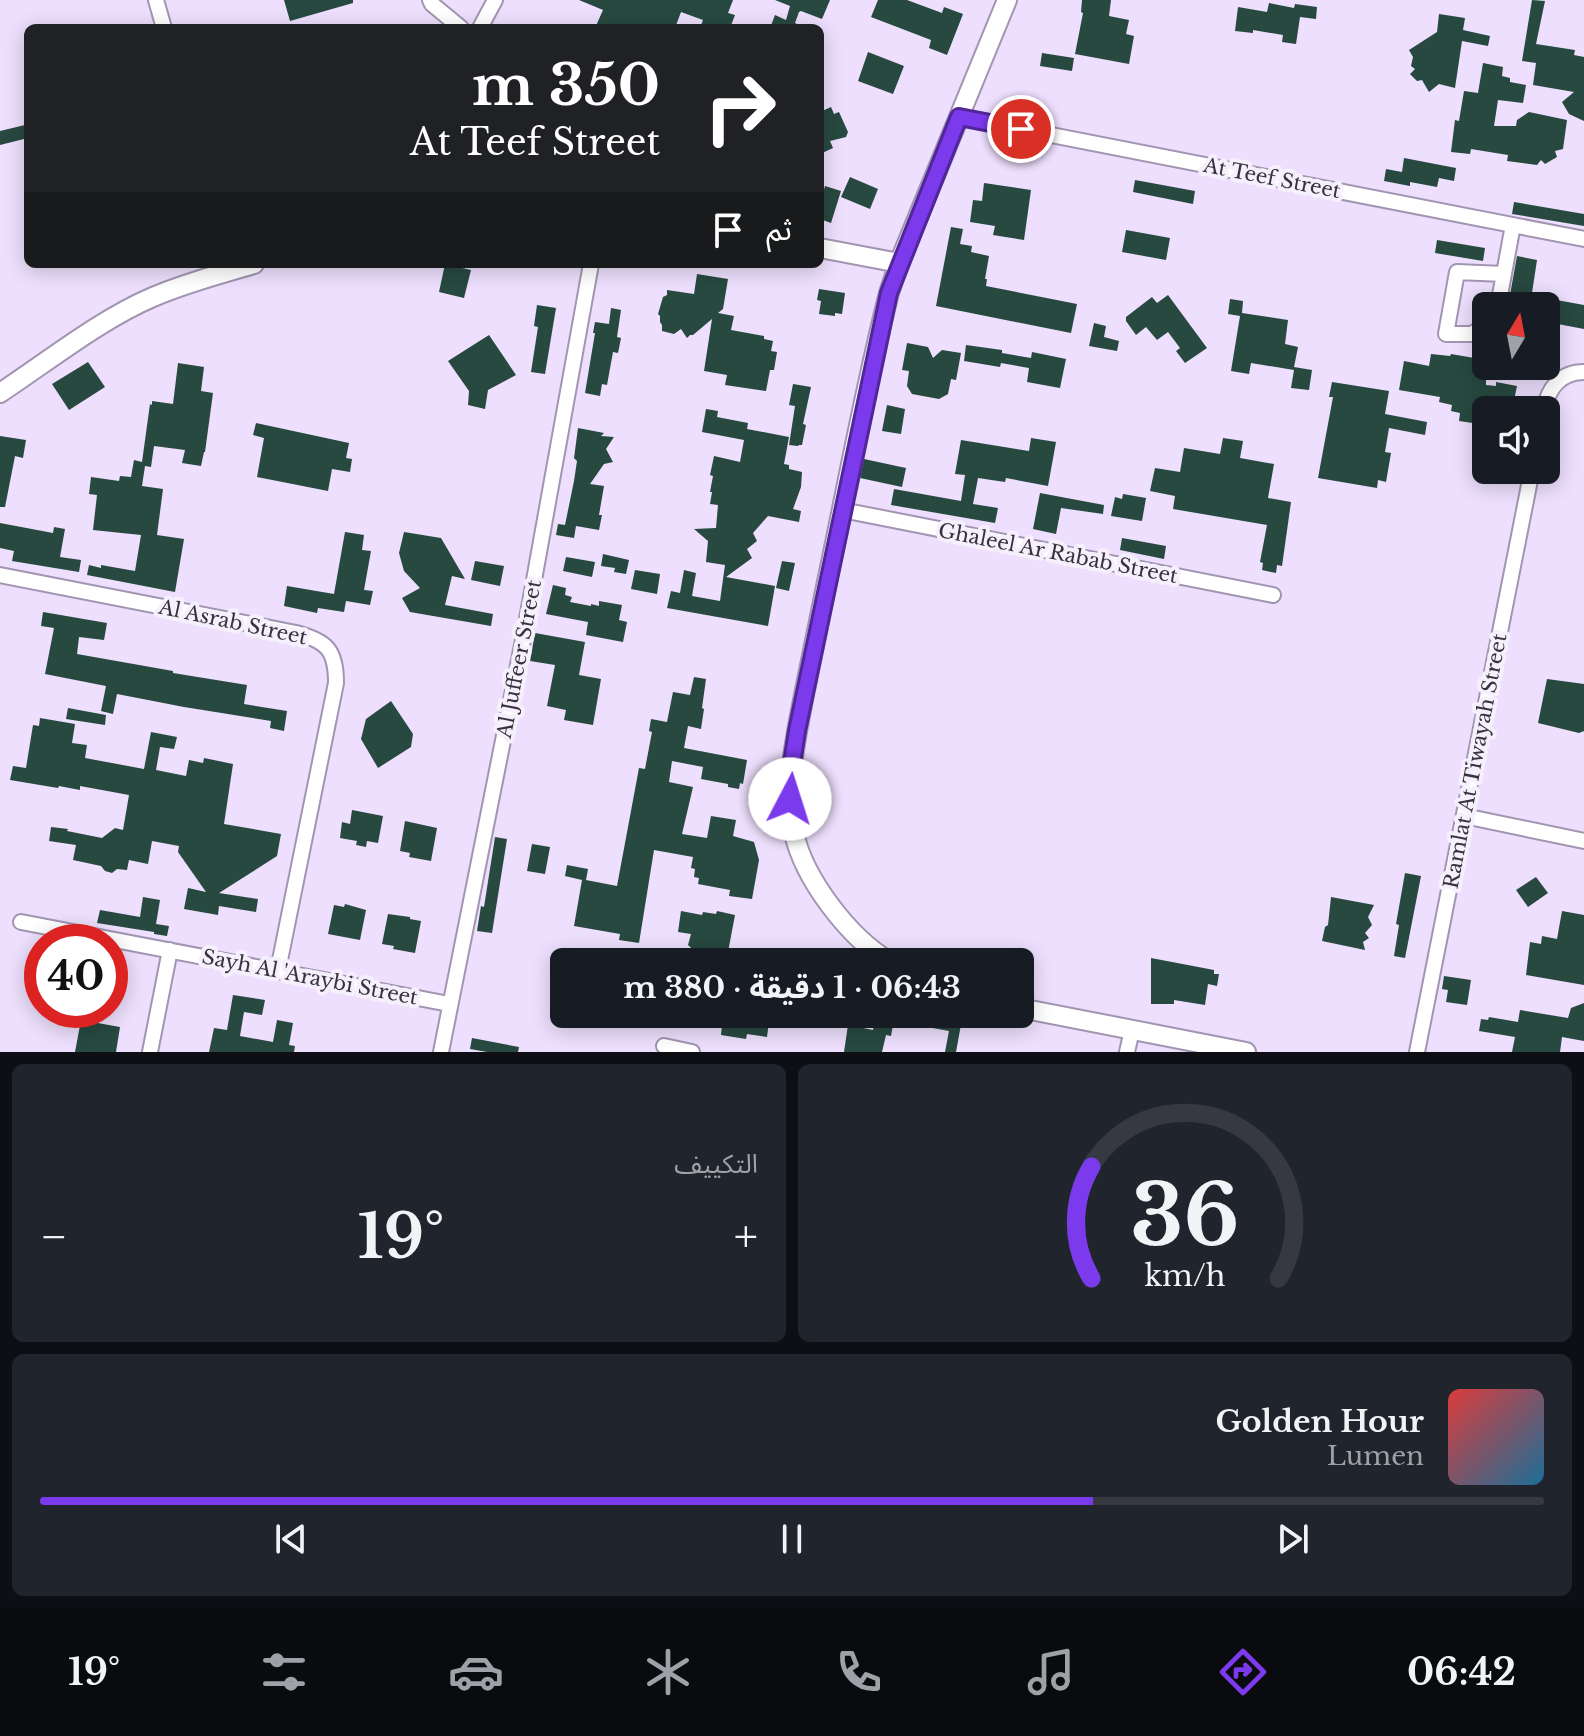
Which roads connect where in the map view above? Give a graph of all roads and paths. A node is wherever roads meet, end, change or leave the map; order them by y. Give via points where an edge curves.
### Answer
1 (156, 0) edge
2 (430, 0) edge
3 (495, 0) edge
4 (1007, 0) edge
5 (163, 24) edge
6 (456, 24) edge
7 (482, 24) edge
8 (959, 117) junction
9 (1513, 225) junction
10 (1584, 239) edge
11 (824, 249) edge
12 (899, 263) junction
13 (229, 268) edge
14 (590, 268) edge
15 (1504, 274) junction
16 (1501, 292) edge
17 (1472, 334) edge
18 (1584, 372) edge
19 (0, 393) edge
20 (1549, 396) edge
21 (1529, 484) edge
22 (842, 510) junction
23 (0, 575) edge
24 (1273, 595) dead end
25 (1464, 816) junction
26 (1584, 841) edge
27 (21, 922) dead end
28 (873, 948) edge
29 (170, 950) junction
30 (278, 970) junction
31 (449, 1004) junction
32 (1034, 1011) edge
33 (1132, 1030) junction
34 (664, 1046) dead end
35 (150, 1052) edge
36 (441, 1052) edge
37 (692, 1052) edge
38 (1127, 1052) edge
39 (1246, 1052) edge
40 (1417, 1052) edge

1 - 5 street
2 - 6 street
3 - 7 street
4 - 8 street
8 - 9 street, At Teef Street
8 - 12 street
9 - 10 street, At Teef Street
9 - 15 street
11 - 12 street
12 - 22 street
13 - 19 street via 150,298
14 - 31 street, Al Juffeer Street via 525,630
15 - 16 street
15 - 17 street via 1457,272 1446,334
18 - 20 street via 1554,383
21 - 25 street, Ramlat At Tiwayah Street
22 - 24 street, Ghaleel Ar Rabab Street
22 - 28 street via 797,731 790,799 807,868 827,902
23 - 30 street, Al Asrab Street via 296,633 331,651 336,683
25 - 26 street
25 - 40 street, Ramlat At Tiwayah Street
27 - 29 street, Sayh Al 'Araybi Street
29 - 30 street, Sayh Al 'Araybi Street
29 - 35 street
30 - 31 street, Sayh Al 'Araybi Street
31 - 36 street, Al Juffeer Street
32 - 33 street
33 - 38 street
33 - 39 street
34 - 37 street

